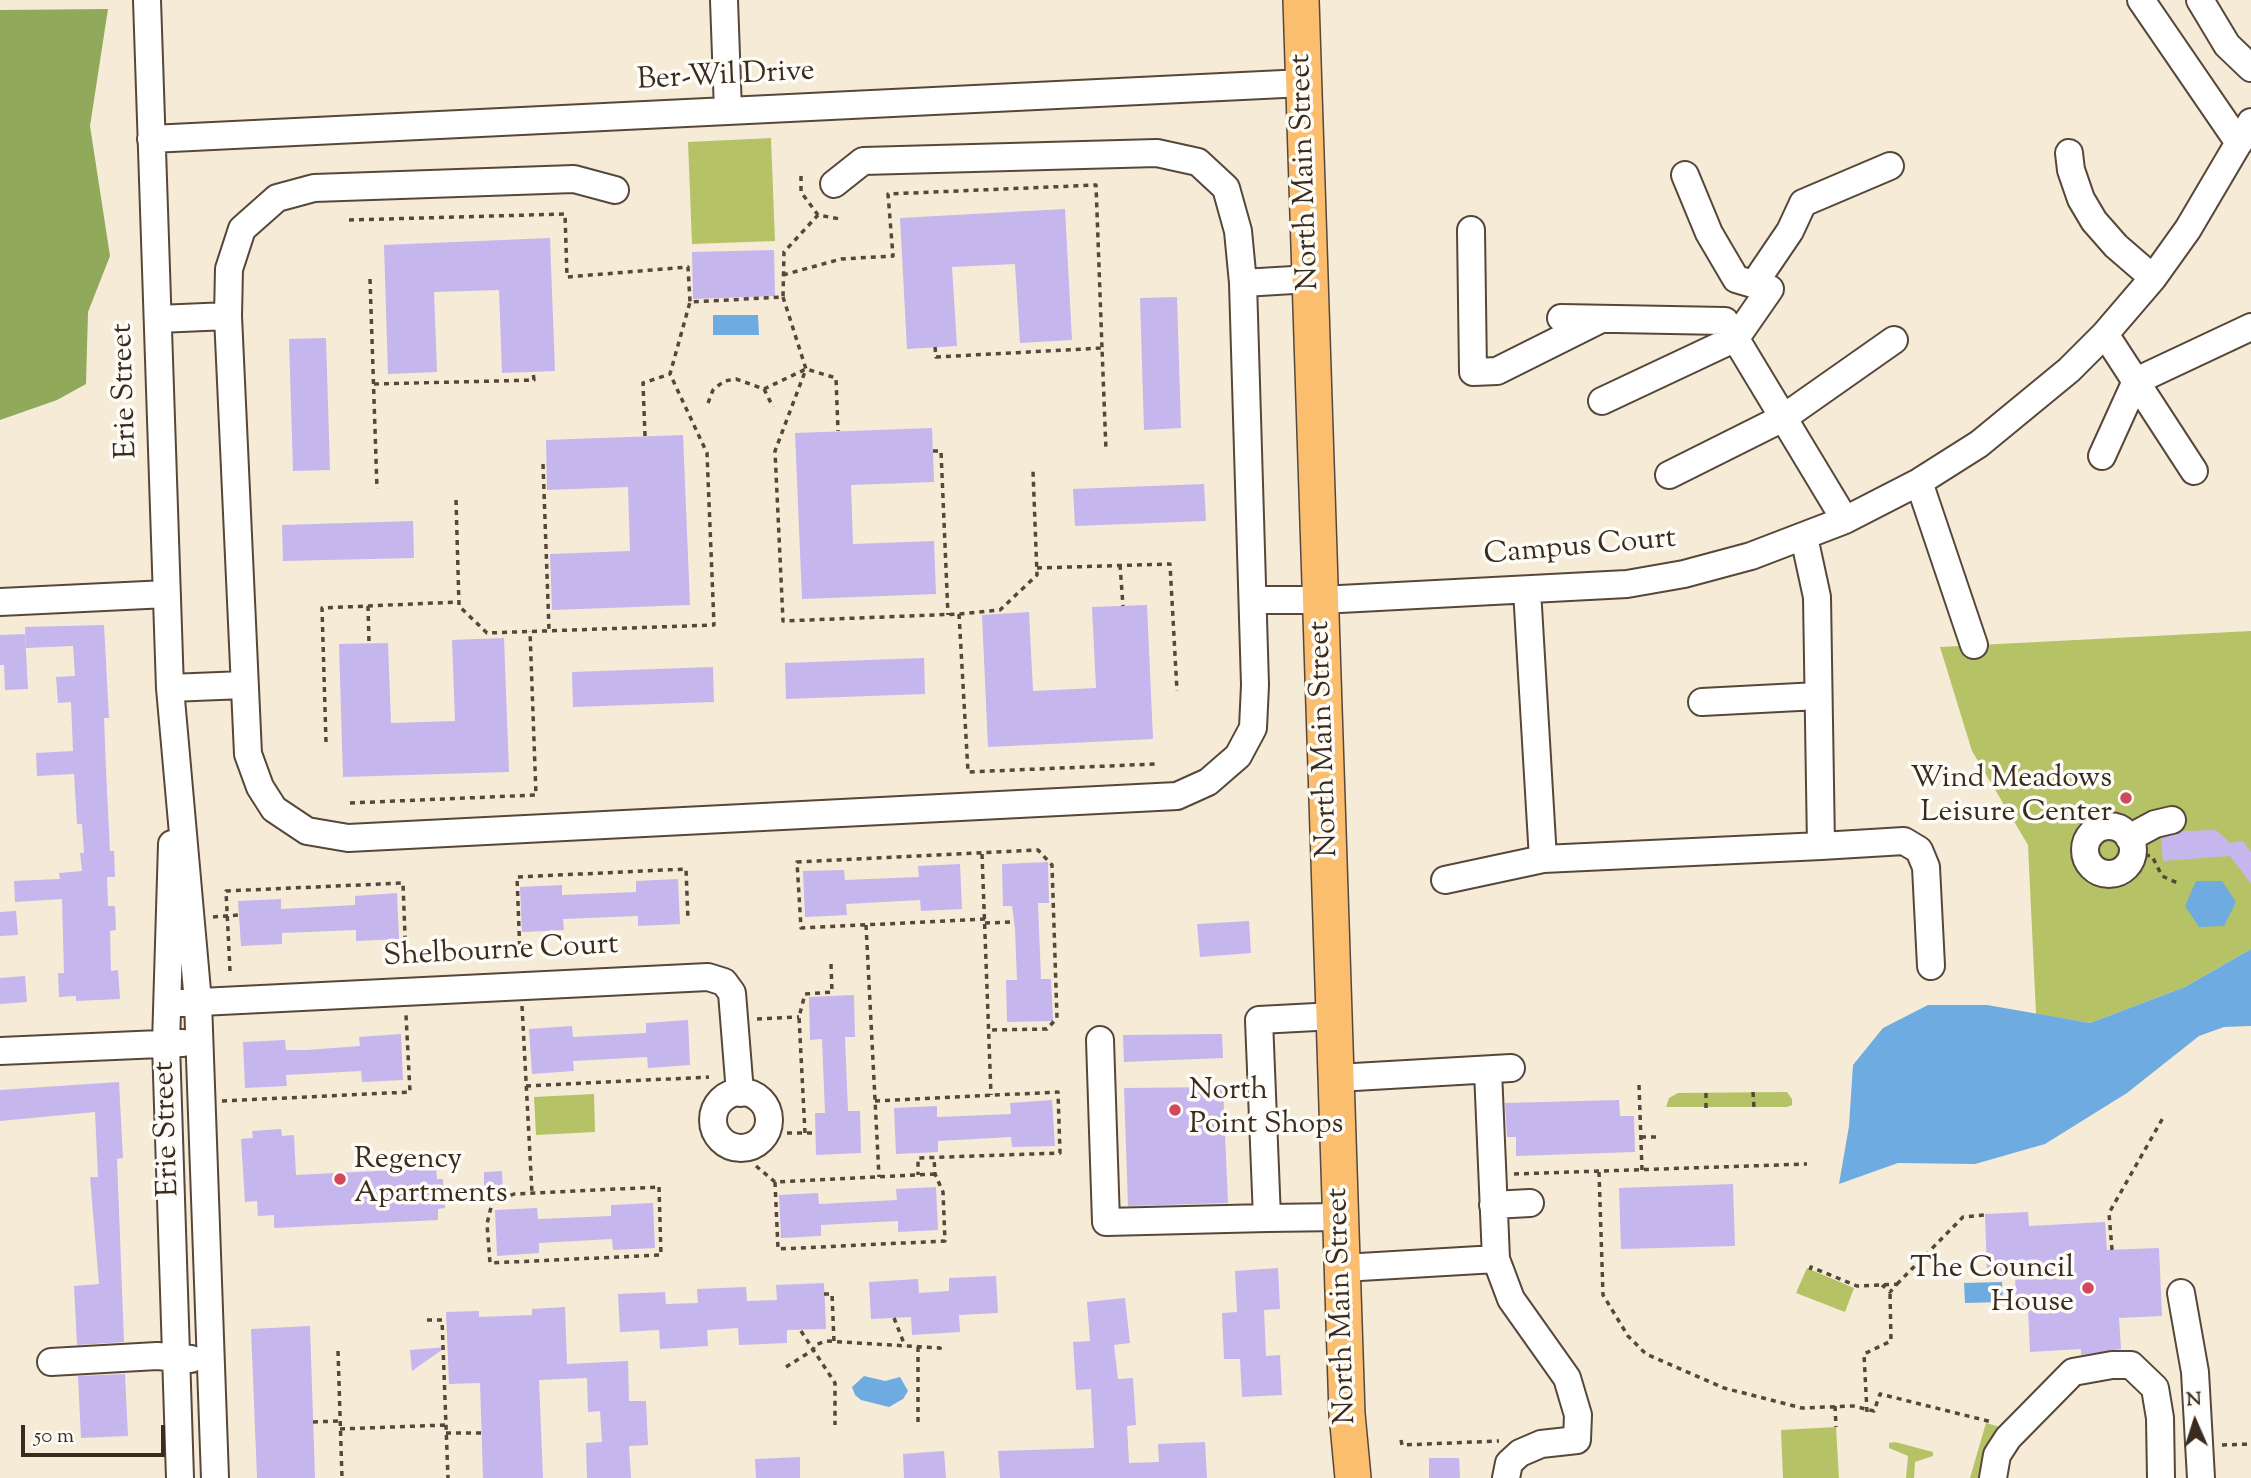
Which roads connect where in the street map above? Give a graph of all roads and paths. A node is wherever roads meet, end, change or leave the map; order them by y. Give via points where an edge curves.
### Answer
1 (147, 0) edge
2 (724, 0) edge
3 (1301, 0) edge
4 (2141, 0) edge
5 (2200, 0) edge
6 (2251, 68) edge
7 (1304, 83) junction
8 (728, 111) junction
9 (2245, 133) edge
10 (151, 139) junction
11 (2069, 153) dead end
12 (1891, 166) dead end
13 (1685, 175) dead end
14 (802, 176) dead end
15 (834, 184) dead end
16 (615, 190) dead end
17 (818, 215) junction
18 (840, 219) dead end
19 (349, 220) dead end
20 (1471, 230) dead end
21 (783, 275) junction
22 (2152, 278) junction
23 (370, 279) dead end
24 (1310, 279) junction
25 (1242, 283) junction
26 (1762, 287) junction
27 (783, 297) junction
28 (690, 302) junction
29 (228, 316) junction
30 (1561, 318) dead end
31 (158, 319) junction
32 (1600, 319) junction
33 (2251, 327) edge
34 (2105, 334) junction
35 (1736, 338) junction
36 (1894, 340) dead end
37 (935, 347) dead end
38 (1102, 348) junction
39 (806, 369) junction
40 (533, 372) dead end
41 (670, 374) junction
42 (2136, 381) junction
43 (374, 384) junction
44 (764, 388) junction
45 (1602, 401) dead end
46 (708, 403) dead end
47 (773, 407) dead end
48 (1783, 418) junction
49 (838, 431) dead end
50 (645, 436) dead end
51 (933, 451) dead end
52 (1106, 452) dead end
53 (2102, 456) dead end
54 (543, 464) dead end
55 (1033, 471) dead end
56 (2194, 471) dead end
57 (1669, 475) dead end
58 (1919, 482) junction
59 (377, 489) dead end
60 (456, 500) dead end
61 (1844, 520) junction
62 (1804, 537) junction
63 (1120, 565) junction
64 (1037, 568) junction
65 (1527, 590) junction
66 (167, 594) junction
67 (1253, 600) junction
68 (1321, 600) junction
69 (459, 602) junction
70 (0, 603) edge
71 (368, 606) junction
72 (1123, 606) dead end
73 (959, 614) junction
74 (948, 615) junction
75 (530, 631) junction
76 (549, 631) junction
77 (369, 643) dead end
78 (1974, 645) dead end
79 (244, 685) junction
80 (170, 688) junction
81 (1177, 691) dead end
82 (1818, 696) junction
83 (1702, 702) dead end
84 (326, 742) dead end
85 (1155, 764) dead end
86 (176, 779) junction
87 (350, 803) dead end
88 (2172, 820) dead end
89 (2131, 845) junction
90 (1821, 846) junction
91 (982, 854) junction
92 (1543, 859) junction
93 (1445, 880) dead end
94 (2180, 884) dead end
95 (239, 915) dead end
96 (228, 916) junction
97 (212, 917) dead end
98 (688, 920) dead end
99 (985, 921) junction
100 (1013, 922) dead end
101 (866, 925) junction
102 (520, 956) dead end
103 (406, 962) dead end
104 (831, 964) dead end
105 (1931, 966) dead end
106 (230, 971) dead end
107 (198, 1002) junction
108 (167, 1003) junction
109 (522, 1004) dead end
110 (406, 1009) dead end
111 (1335, 1016) junction
112 (799, 1017) junction
113 (757, 1019) dead end
114 (989, 1030) junction
115 (1100, 1040) dead end
116 (198, 1042) junction
117 (166, 1044) junction
118 (0, 1051) edge
119 (709, 1077) dead end
120 (1337, 1078) junction
121 (1639, 1085) dead end
122 (526, 1086) junction
123 (1753, 1092) dead end
124 (740, 1093) dead end
125 (1706, 1093) dead end
126 (991, 1095) junction
127 (876, 1101) junction
128 (218, 1102) dead end
129 (1754, 1108) dead end
130 (1706, 1109) dead end
131 (2164, 1116) dead end
132 (787, 1133) dead end
133 (805, 1133) junction
134 (816, 1133) dead end
135 (1641, 1137) junction
136 (1661, 1137) dead end
137 (934, 1158) junction
138 (1807, 1164) dead end
139 (756, 1166) dead end
140 (1509, 1168) dead end
141 (1642, 1170) junction
142 (1599, 1172) junction
143 (935, 1174) junction
144 (918, 1175) junction
145 (879, 1177) junction
146 (775, 1182) junction
147 (532, 1193) junction
148 (1530, 1203) dead end
149 (1493, 1205) junction
150 (1985, 1216) dead end
151 (1340, 1217) junction
152 (1268, 1218) junction
153 (2112, 1250) dead end
154 (1496, 1259) junction
155 (1343, 1268) junction
156 (1810, 1269) dead end
157 (1897, 1284) junction
158 (1882, 1285) junction
159 (1890, 1292) junction
160 (2181, 1293) dead end
161 (824, 1294) dead end
162 (894, 1318) dead end
163 (427, 1320) dead end
164 (801, 1331) dead end
165 (834, 1342) junction
166 (905, 1346) junction
167 (918, 1347) junction
168 (813, 1350) junction
169 (338, 1352) dead end
170 (942, 1354) dead end
171 (210, 1357) junction
172 (176, 1359) junction
173 (51, 1362) dead end
174 (786, 1367) dead end
175 (1835, 1406) junction
176 (2197, 1414) junction
177 (2160, 1418) junction
178 (339, 1421) junction
179 (313, 1422) dead end
180 (918, 1423) dead end
181 (446, 1425) junction
182 (835, 1425) dead end
183 (1836, 1427) dead end
184 (340, 1429) junction
185 (446, 1433) junction
186 (482, 1433) dead end
187 (1401, 1440) dead end
188 (1502, 1441) dead end
189 (2251, 1444) edge
190 (2199, 1446) junction
191 (180, 1478) edge
192 (215, 1478) edge
193 (342, 1478) edge
194 (448, 1478) edge
195 (1353, 1478) edge
196 (1506, 1478) edge
197 (1993, 1478) edge
198 (2161, 1478) edge
199 (2201, 1478) edge

1 - 10 street, Erie Street
2 - 8 street
3 - 7 main road, North Main Street
4 - 9 street
5 - 6 street via 2227,45
7 - 8 street, Ber-Wil Drive
7 - 24 main road, North Main Street
8 - 10 street, Ber-Wil Drive
9 - 22 street, Campus Court via 2188,229
10 - 31 street, Erie Street
11 - 22 street via 2081,199 2094,221
12 - 26 street via 1803,203
13 - 26 street via 1709,233 1736,279
14 - 17 path via 801,192
15 - 25 street via 863,161 1157,153 1198,162 1226,188 1238,231
16 - 29 street via 574,179 314,188 277,198 242,229 229,269
17 - 18 path
17 - 21 path via 784,252
19 - 28 path via 565,214 567,277 688,267
20 - 32 street via 1472,372 1497,371
21 - 27 path
21 - 38 path via 841,259 893,256 888,194 1096,185
22 - 34 street, Campus Court
23 - 43 path
24 - 25 street
24 - 68 main road, North Main Street
25 - 67 street
26 - 35 street
27 - 28 path
27 - 39 path
28 - 41 path
29 - 31 street
29 - 79 street
30 - 32 street
31 - 66 street, Erie Street
32 - 35 street via 1725,321
33 - 42 street
34 - 42 street
34 - 58 street, Campus Court via 2025,408
35 - 45 street
35 - 48 street
36 - 48 street
37 - 38 path via 936,357
38 - 52 path
39 - 44 path
39 - 49 path via 836,378
39 - 74 path via 775,451 783,621
40 - 43 path via 534,380
41 - 50 path via 643,383
41 - 76 path via 707,453 714,625
42 - 53 street
42 - 56 street
43 - 59 path
44 - 46 path via 736,379 724,381 713,390
44 - 47 path
48 - 57 street
48 - 61 street
51 - 74 path via 941,451
54 - 76 path
55 - 64 path
58 - 61 street, Campus Court
58 - 78 street
60 - 69 path
61 - 62 street, Campus Court
62 - 65 street, Campus Court via 1684,574 1627,584
62 - 82 street via 1817,597
63 - 64 path
63 - 72 path
63 - 81 path via 1170,564
64 - 73 path via 1037,575 1000,610
65 - 68 street, Campus Court
65 - 92 street
66 - 70 street
66 - 80 street, Erie Street
67 - 68 street, Campus Court
67 - 79 street via 1252,728 1238,756 1208,782 1177,796 348,838 307,831 274,809 248,754
68 - 111 main road, North Main Street
69 - 71 path
69 - 75 path via 487,633
71 - 77 path
71 - 84 path via 322,608
73 - 74 path
73 - 85 path via 968,772
75 - 76 path
75 - 87 path via 536,795
79 - 80 street
80 - 86 street, Erie Street
82 - 83 street
82 - 90 street
86 - 107 street, Erie Street
86 - 108 street, Erie Street
88 - 89 street via 2155,824
89 - 89 street via 2119,872 2103,873 2086,859 2086,843 2095,831 2109,826 2124,831
89 - 94 path via 2152,856 2162,876
90 - 92 street
90 - 105 street via 1904,841 1919,850 1926,867
91 - 99 path
91 - 101 path via 797,862 801,928
91 - 114 path via 1038,850 1052,865 1057,1018 1047,1029
92 - 93 street
95 - 96 path
96 - 97 path
96 - 103 path via 226,891 403,883
96 - 106 path
98 - 102 path via 686,869 517,877
99 - 100 path
99 - 101 path
99 - 114 path
101 - 127 path
104 - 112 path via 832,992 805,994
107 - 108 street, Shelbourne Court
107 - 116 street, Erie Street
107 - 124 street, Shelbourne Court via 708,977 724,982 732,993
108 - 117 street, Erie Street
109 - 122 path
110 - 128 path via 410,1092
111 - 120 main road, North Main Street
111 - 152 street via 1258,1020
112 - 113 path
112 - 133 path
114 - 126 path
115 - 152 street via 1106,1222
116 - 117 street
116 - 171 street, Erie Street
117 - 118 street
117 - 172 street, Erie Street
119 - 122 path
120 - 149 street via 1500,1069
120 - 151 main road, North Main Street
121 - 135 path
122 - 147 path
123 - 129 path
125 - 130 path
126 - 127 path
126 - 137 path via 1058,1092 1060,1153
127 - 145 path
131 - 153 path via 2109,1213
132 - 133 path
133 - 134 path
135 - 136 path
135 - 141 path
137 - 143 path
137 - 144 path via 918,1158
138 - 141 path
139 - 146 path
140 - 142 path via 1514,1174
141 - 142 path
142 - 175 path via 1603,1295 1628,1336 1646,1354 1724,1388 1802,1408
143 - 144 path
143 - 146 path via 943,1192 945,1241 778,1250
144 - 145 path
145 - 146 path
147 - 147 path via 492,1203 487,1224 490,1263 661,1255 659,1187
148 - 149 street
149 - 154 street
150 - 157 path via 1963,1217
151 - 152 street
151 - 155 main road, North Main Street
154 - 155 street
154 - 196 street via 1511,1298 1567,1378 1578,1415 1577,1440 1541,1444 1520,1453 1509,1462
155 - 195 main road, North Main Street
156 - 158 path via 1857,1286
157 - 158 path
157 - 159 path
158 - 159 path
159 - 175 path via 1891,1341 1864,1354 1867,1410
160 - 176 street via 2195,1372
161 - 165 path via 832,1294
162 - 166 path
163 - 181 path via 442,1320
164 - 168 path
165 - 166 path
165 - 168 path via 815,1345
166 - 167 path
167 - 170 path via 940,1348
167 - 180 path
168 - 174 path
168 - 182 path via 835,1383
169 - 178 path
171 - 172 street
171 - 192 street, Erie Street
172 - 173 street
172 - 191 street, Erie Street
175 - 183 path
176 - 177 street
176 - 190 street
177 - 197 street via 2155,1388 2131,1365 2079,1369 2008,1438 1997,1455
177 - 198 street
178 - 179 path
178 - 184 path
181 - 184 path
181 - 185 path
184 - 193 path
185 - 186 path
185 - 194 path
187 - 188 path via 1402,1445
189 - 190 path
190 - 199 street

